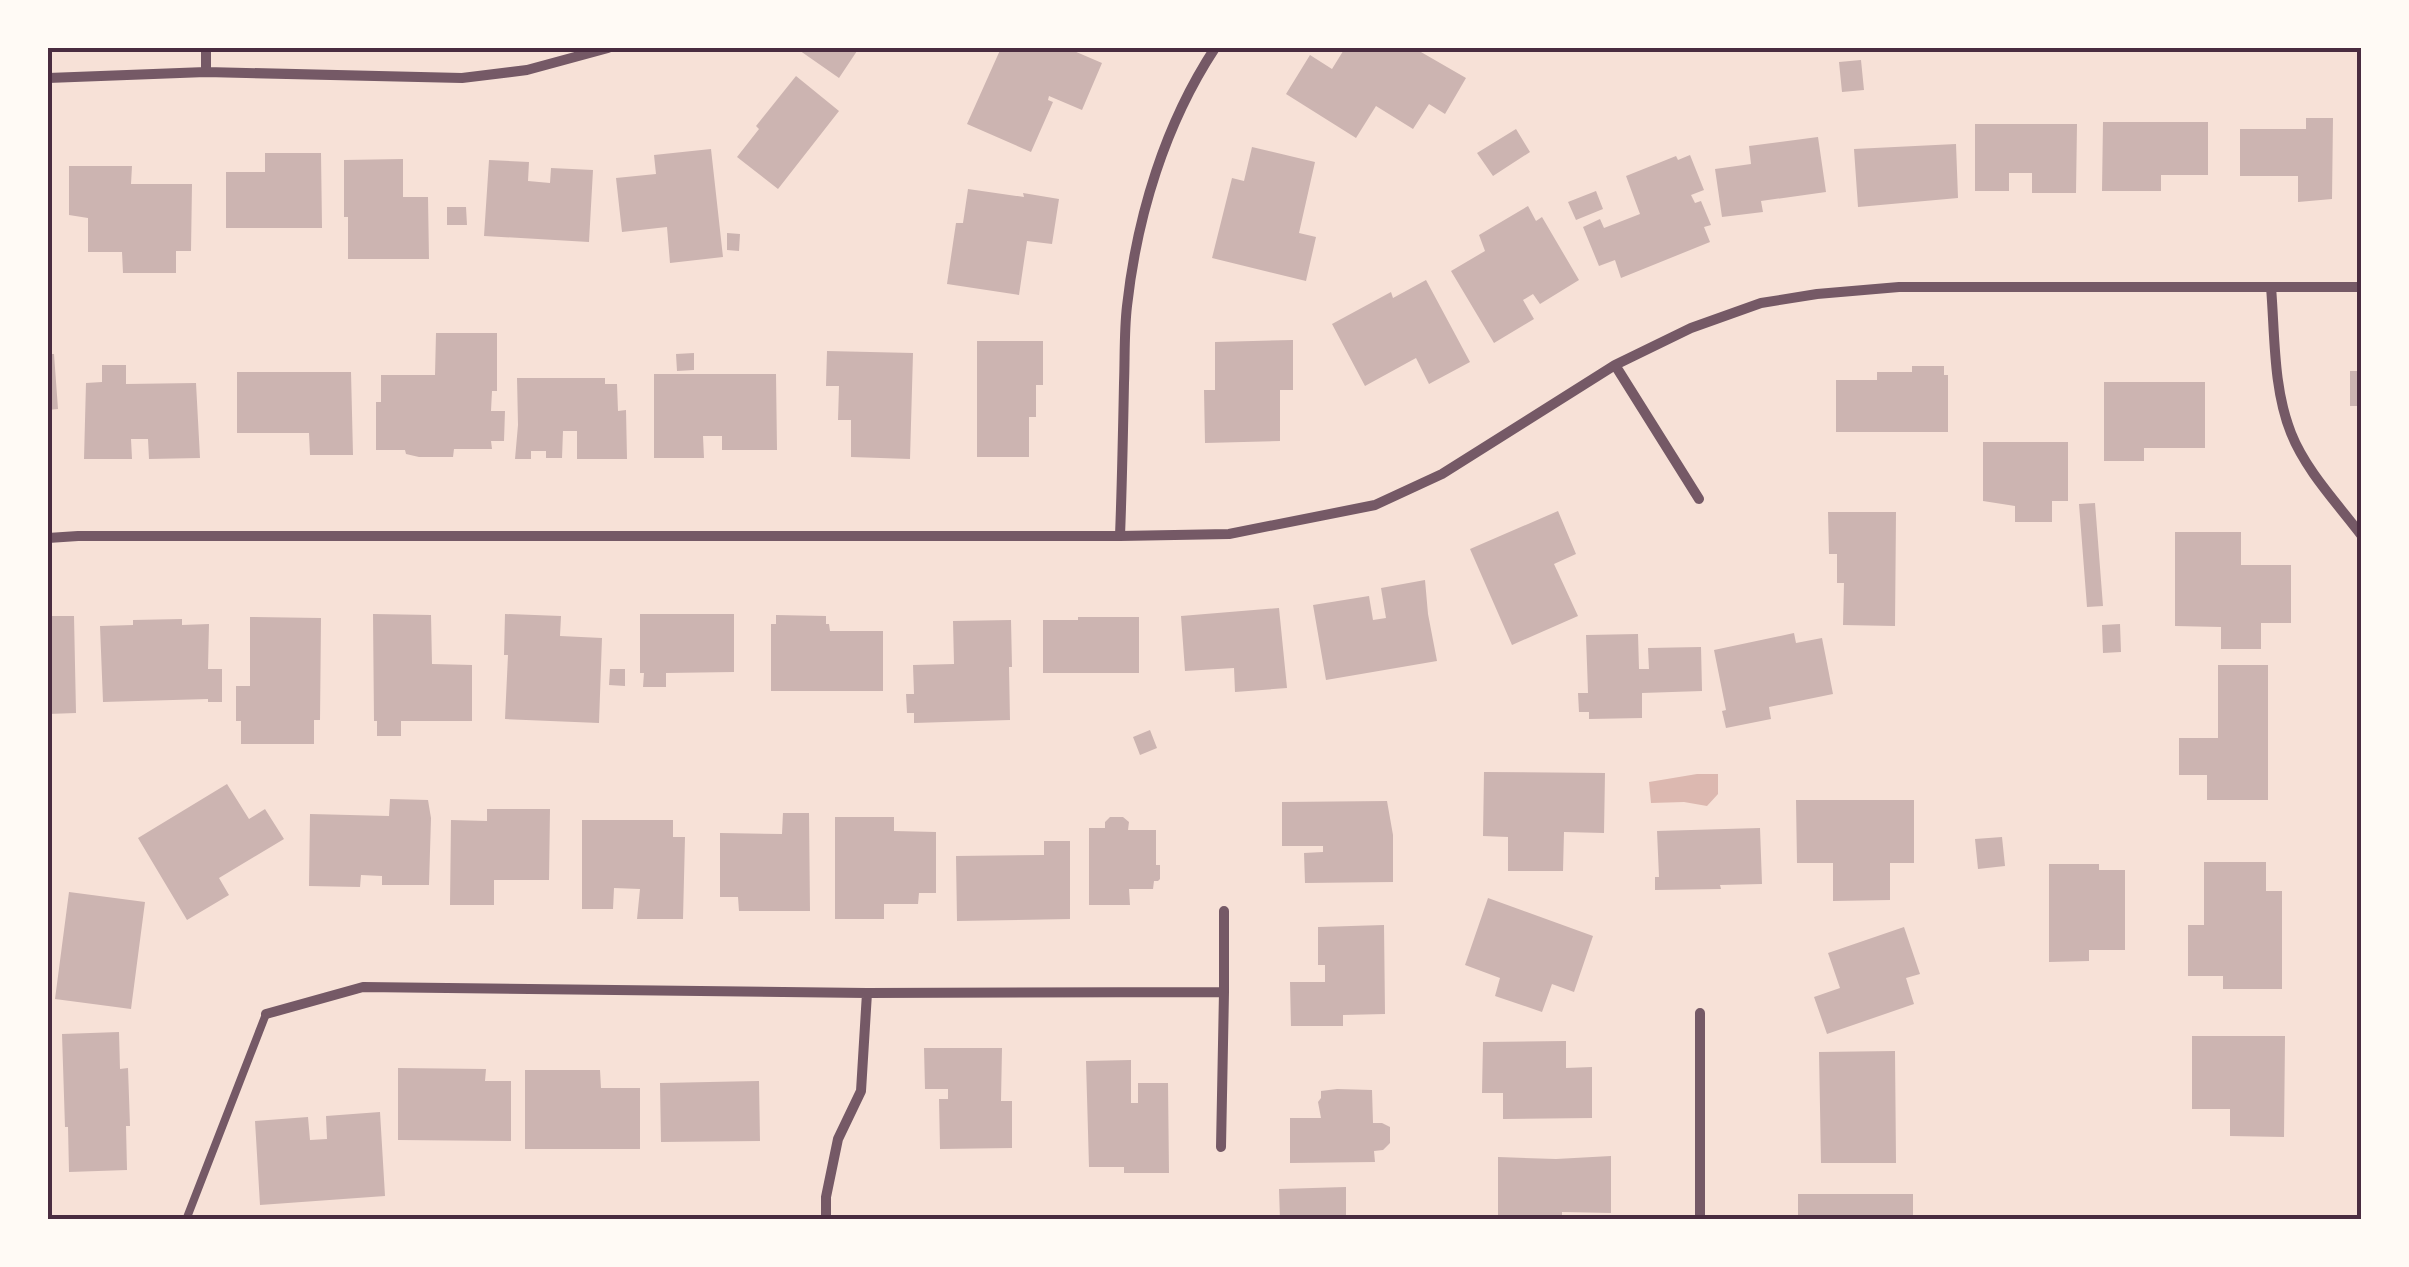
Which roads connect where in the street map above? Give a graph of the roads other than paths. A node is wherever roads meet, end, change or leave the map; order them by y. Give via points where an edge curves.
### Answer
1 (206, 48) edge
2 (608, 48) edge
3 (1215, 48) edge
4 (206, 72) junction
5 (48, 78) edge
6 (2271, 287) junction
7 (2362, 287) edge
8 (1616, 365) junction
9 (1699, 500) dead end
10 (1120, 536) junction
11 (2362, 536) edge
12 (48, 538) edge
13 (1224, 911) dead end
14 (1224, 992) junction
15 (867, 993) junction
16 (1700, 1013) dead end
17 (266, 1014) joint
18 (1221, 1147) dead end
19 (186, 1220) edge
20 (826, 1220) edge
21 (1700, 1220) edge

1 - 4 street
2 - 4 street via 527,70 462,78
3 - 10 street via 1170,136 1141,220 1126,312
4 - 5 street
6 - 7 street
6 - 8 street via 1899,287 1817,294 1761,303
6 - 11 street via 2280,396 2292,435
8 - 9 street
8 - 10 street via 1442,474 1375,505 1229,534
10 - 12 street
13 - 14 street
14 - 15 street
14 - 18 street
15 - 17 street via 363,987
15 - 20 street via 861,1090 838,1139
16 - 21 street
17 - 19 lane

